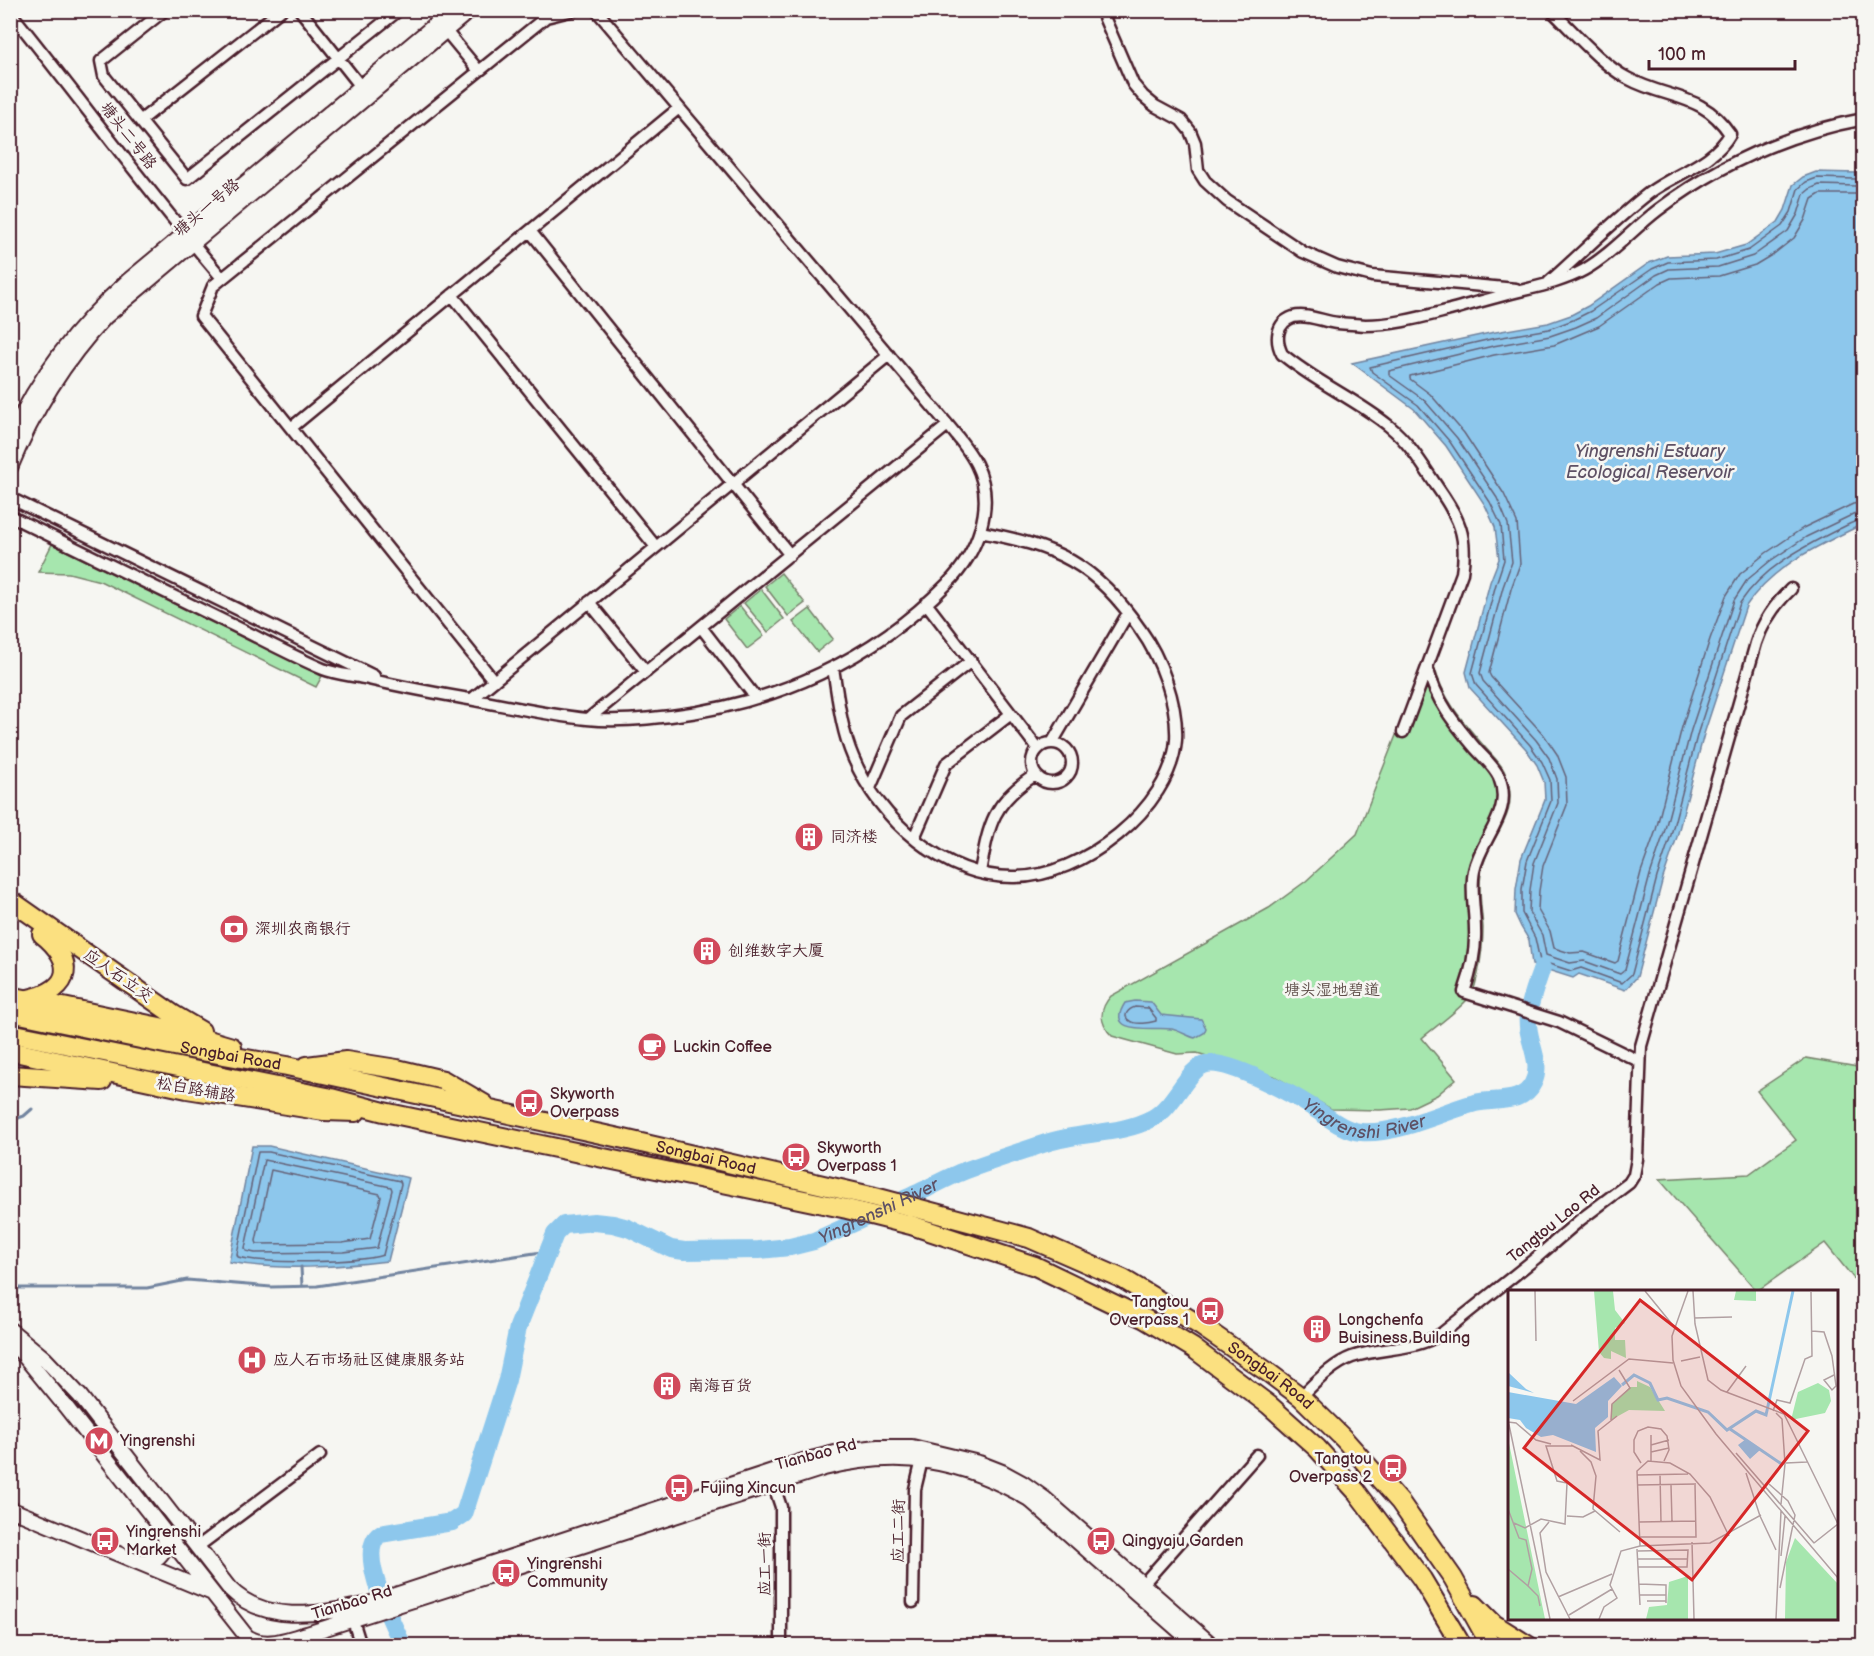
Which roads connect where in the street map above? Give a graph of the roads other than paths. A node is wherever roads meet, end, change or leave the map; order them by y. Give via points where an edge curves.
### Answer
1 (165, 10) edge
2 (281, 10) edge
3 (300, 10) edge
4 (399, 10) edge
5 (453, 10) edge
6 (470, 10) edge
7 (574, 10) edge
8 (596, 10) edge
9 (1101, 10) edge
10 (1551, 10) edge
11 (10, 12) edge
12 (442, 27) junction
13 (338, 58) junction
14 (479, 71) junction
15 (364, 91) junction
16 (679, 108) junction
17 (1863, 119) edge
18 (140, 121) junction
19 (530, 231) junction
20 (188, 238) junction
21 (222, 278) junction
22 (1546, 285) junction
23 (1525, 290) junction
24 (452, 295) junction
25 (889, 355) junction
26 (948, 425) junction
27 (291, 428) junction
28 (10, 439) edge
29 (10, 468) edge
30 (733, 483) junction
31 (10, 498) edge
32 (10, 516) edge
33 (980, 532) junction
34 (656, 547) junction
35 (790, 555) junction
36 (1791, 589) dead end
37 (589, 602) junction
38 (926, 603) junction
39 (1128, 613) junction
40 (701, 627) junction
41 (971, 661) junction
42 (1427, 668) junction
43 (833, 669) junction
44 (646, 672) junction
45 (494, 681) junction
46 (390, 684) junction
47 (756, 698) junction
48 (472, 699) junction
49 (1011, 714) junction
50 (588, 719) junction
51 (1403, 732) dead end
52 (1052, 743) junction
53 (1038, 749) junction
54 (1035, 775) junction
55 (870, 788) junction
56 (914, 838) junction
57 (980, 872) junction
58 (10, 900) edge
59 (10, 912) edge
60 (18, 998) edge
61 (10, 1012) edge
62 (10, 1033) edge
63 (229, 1046) junction
64 (10, 1051) edge
65 (1639, 1062) junction
66 (291, 1067) junction
67 (10, 1075) edge
68 (188, 1089) junction
69 (384, 1112) junction
70 (10, 1330) edge
71 (20, 1347) edge
72 (1301, 1397) junction
73 (320, 1455) dead end
74 (1257, 1455) dead end
75 (922, 1460) junction
76 (773, 1483) junction
77 (10, 1509) edge
78 (162, 1529) junction
79 (196, 1548) junction
80 (137, 1561) junction
81 (1453, 1578) junction
82 (1143, 1584) junction
83 (212, 1592) junction
84 (401, 1599) junction
85 (913, 1602) dead end
86 (351, 1614) junction
87 (361, 1646) edge
88 (781, 1646) edge
89 (1197, 1646) edge
90 (1213, 1646) edge
91 (1462, 1646) edge
92 (1491, 1646) edge
93 (1528, 1646) edge

1 - 18 street via 101,61 104,76
2 - 18 street
3 - 13 street
4 - 13 street
5 - 12 street, 塘头一号路
6 - 12 street, 塘头一号路
7 - 14 street via 546,17
8 - 16 street
9 - 23 street via 1133,84 1190,131 1198,170 1205,181 1227,201 1303,252 1336,267 1372,276
10 - 22 street via 1626,78 1701,105 1730,134 1718,151 1647,195
11 - 20 street, 塘头二号路
12 - 14 street
12 - 15 street, 塘头一号路
13 - 15 street
13 - 18 street via 187,179
14 - 21 street
15 - 20 street, 塘头一号路
16 - 19 street
16 - 25 street
17 - 22 street via 1796,135 1722,168 1658,210 1609,254 1583,271
19 - 24 street
19 - 30 street
20 - 21 street, 塘头二号路
20 - 28 street, 塘头一号路 via 128,281 82,325 41,381
20 - 29 street, 塘头一号路 via 76,350 38,408
21 - 27 street via 213,286 201,316
22 - 23 street
23 - 42 street via 1396,322 1367,325 1301,316 1284,322 1279,329 1277,338 1282,354 1399,435 1459,519 1465,555 1462,573
24 - 27 street
24 - 34 street
25 - 26 street
25 - 30 street
26 - 33 street via 970,453 982,478 985,494
26 - 35 street
27 - 45 street
30 - 34 street
30 - 35 street
31 - 46 street
32 - 46 street via 325,670
33 - 38 street via 961,567
33 - 39 street via 1031,543 1061,555 1100,582
34 - 37 street
35 - 40 street
36 - 65 street, Tangtou Lao Rd via 1761,626
37 - 44 street
37 - 45 street
38 - 41 street
38 - 43 street via 873,645
39 - 52 street
39 - 57 street via 1155,653 1173,708 1176,740 1168,771 1159,787 1118,834 1068,865 1017,877
40 - 44 street
40 - 47 street
41 - 49 street
41 - 55 street via 901,716
42 - 51 street
42 - 65 street via 1441,704 1492,765 1502,786 1502,811 1474,870 1475,944 1464,993 1559,1022
43 - 47 street
43 - 55 street via 848,745
44 - 50 street
45 - 48 street
46 - 48 street
47 - 50 street via 677,715
48 - 50 street
49 - 53 street
49 - 56 street via 946,764
52 - 53 street
52 - 54 street via 1068,751 1068,775 1053,783
53 - 54 street via 1031,763
54 - 57 street via 1008,794 993,817
55 - 56 street
56 - 57 street via 947,861
58 - 63 main road, 应人石立交 via 174,1015
59 - 60 main road via 51,942 63,957 65,967 59,984 50,992 40,997
60 - 63 main road via 174,1030
61 - 66 main road, Songbai Road
62 - 69 main road, Songbai Road
63 - 66 main road
64 - 68 main road, 松白路辅路
65 - 72 street, Tangtou Lao Rd via 1637,1159 1629,1183 1441,1334 1425,1342 1346,1360
66 - 72 main road, Songbai Road via 871,1196 1029,1238 1123,1279 1201,1326
67 - 68 main road
68 - 69 main road, 松白路辅路 via 324,1112
69 - 91 main road, Songbai Road via 911,1225 1035,1266 1145,1319 1234,1377 1317,1449 1356,1491 1422,1579
70 - 71 street
71 - 78 street
71 - 79 street, Tianbao Rd via 80,1396
72 - 81 main road, Songbai Road via 1400,1502
73 - 79 street
74 - 82 street
75 - 76 street, Tianbao Rd via 868,1459
75 - 85 street, 应工二街 via 915,1489
75 - 89 street, Tianbao Rd via 975,1473 1029,1499
76 - 84 street, Tianbao Rd
76 - 88 street, 应工一街 via 780,1507
77 - 80 street
78 - 80 street via 166,1541 162,1554 150,1562
78 - 83 street
79 - 86 street, Tianbao Rd via 240,1599 275,1613
80 - 83 street
81 - 92 main road, Songbai Road
81 - 93 main road via 1494,1624
82 - 84 street, Tianbao Rd via 1045,1499 1002,1472 979,1462 912,1447 878,1447 802,1461
82 - 90 street, Tianbao Rd
83 - 86 street, Tianbao Rd via 247,1637 266,1644
84 - 86 street, Tianbao Rd
86 - 87 street

